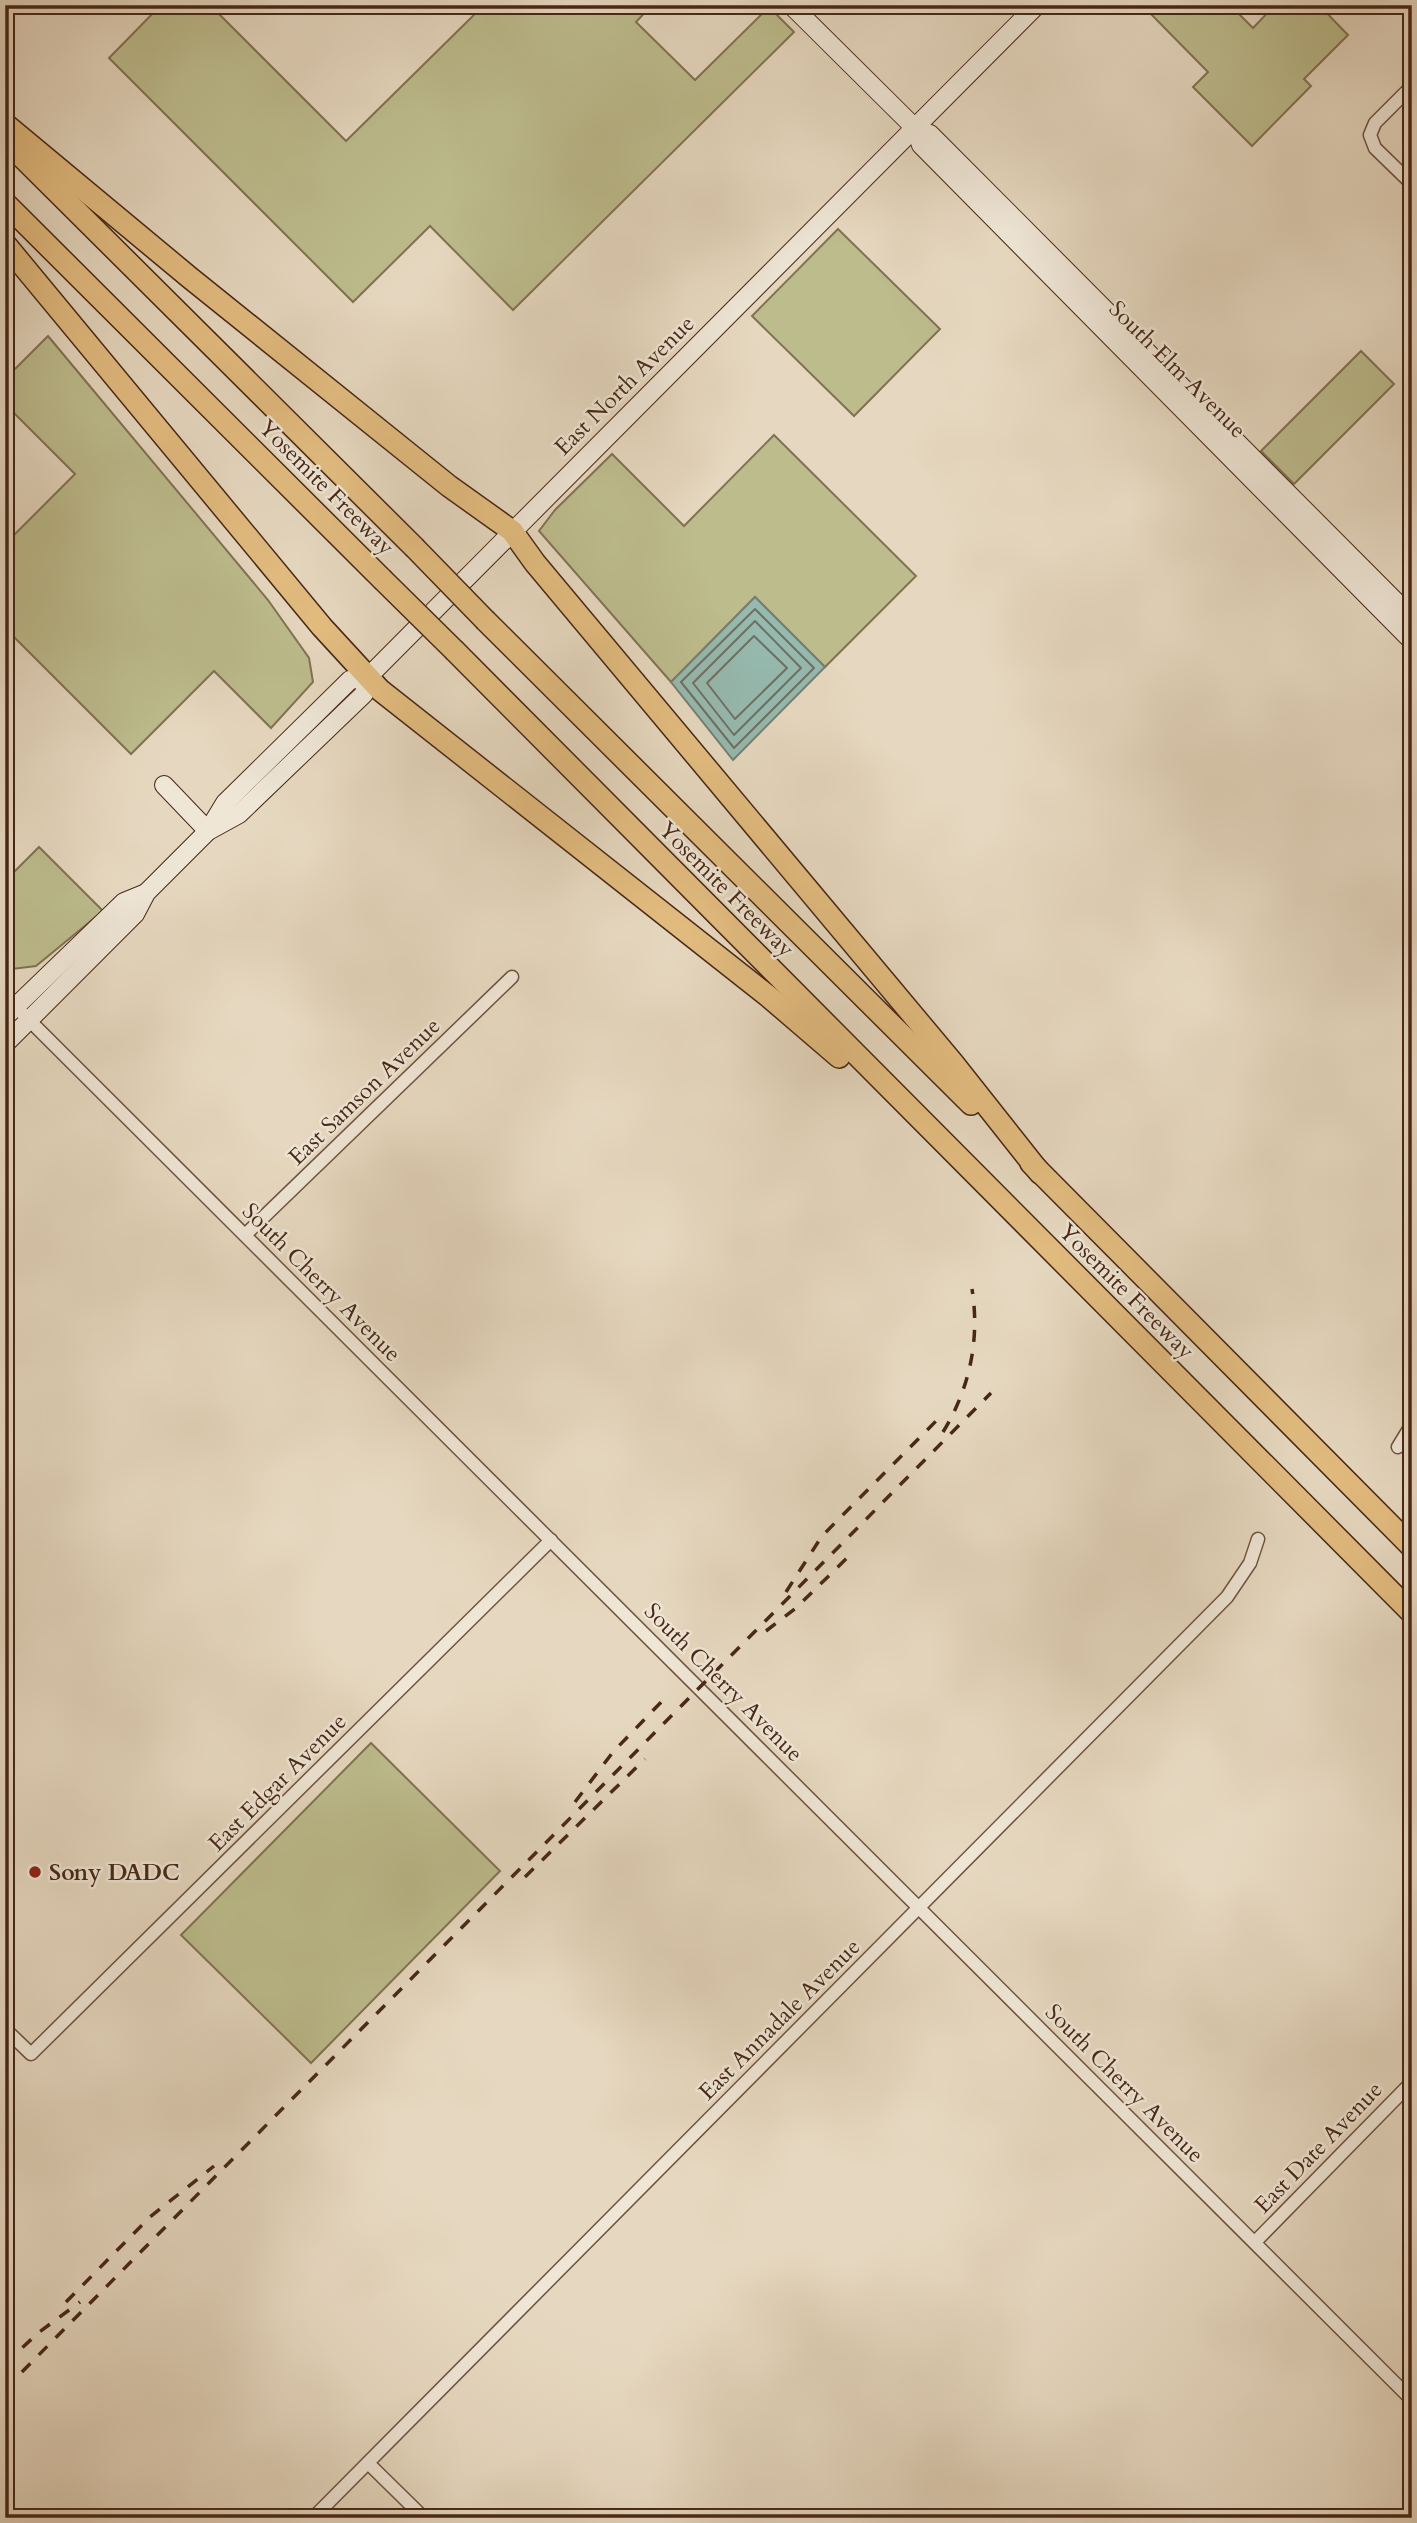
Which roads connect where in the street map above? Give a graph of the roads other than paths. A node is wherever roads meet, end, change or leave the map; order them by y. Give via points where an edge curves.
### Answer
1 (791, 5) edge
2 (1037, 5) edge
3 (1412, 86) edge
4 (5, 124) edge
5 (915, 128) junction
6 (5, 140) edge
7 (1412, 184) edge
8 (5, 203) edge
9 (5, 244) edge
10 (512, 531) junction
11 (1386, 603) junction
12 (1412, 618) edge
13 (1412, 641) edge
14 (368, 677) junction
15 (164, 785) dead end
16 (208, 831) junction
17 (146, 894) junction
18 (512, 977) dead end
19 (9, 1006) edge
20 (29, 1020) junction
21 (5, 1044) edge
22 (964, 1166) junction
23 (1040, 1173) junction
24 (245, 1235) junction
25 (1412, 1424) edge
26 (1398, 1447) dead end
27 (1258, 1539) dead end
28 (551, 1540) junction
29 (1412, 1547) edge
30 (1412, 1612) edge
31 (920, 1906) junction
32 (5, 2029) edge
33 (1412, 2082) edge
34 (1255, 2242) junction
35 (1412, 2400) edge
36 (368, 2463) junction
37 (313, 2518) edge
38 (424, 2518) edge

1 - 5 street, South Elm Avenue
2 - 5 street, East North Avenue
3 - 7 street via 1375,123 1370,135 1375,148
4 - 10 highway via 449,486
5 - 10 street, East North Avenue
5 - 11 street, South Elm Avenue via 930,134 958,161
6 - 23 highway, Yosemite Freeway, bridge
8 - 22 highway, Yosemite Freeway, bridge
9 - 14 highway
10 - 14 street, East North Avenue
10 - 23 highway
11 - 12 street, South Elm Avenue
11 - 13 street, South Elm Avenue
14 - 16 street, East North Avenue via 350,680 225,803
14 - 22 highway via 768,996
15 - 16 street
16 - 17 street, East North Avenue
17 - 19 street, East North Avenue via 124,902
17 - 20 street, East North Avenue via 135,914
18 - 24 street, East Samson Avenue
19 - 20 street, South Cherry Avenue
20 - 21 street, East North Avenue
20 - 24 street, South Cherry Avenue
22 - 30 highway, Yosemite Freeway
23 - 29 highway, Yosemite Freeway
24 - 28 street, South Cherry Avenue
25 - 26 street
27 - 31 street, East Annadale Avenue via 1250,1563 1227,1597
28 - 31 street, South Cherry Avenue
28 - 32 street, East Edgar Avenue via 32,2054
31 - 34 street, South Cherry Avenue
31 - 36 street, East Annadale Avenue
33 - 34 street, East Date Avenue
34 - 35 street, South Cherry Avenue
36 - 37 street, East Annadale Avenue
36 - 38 street

